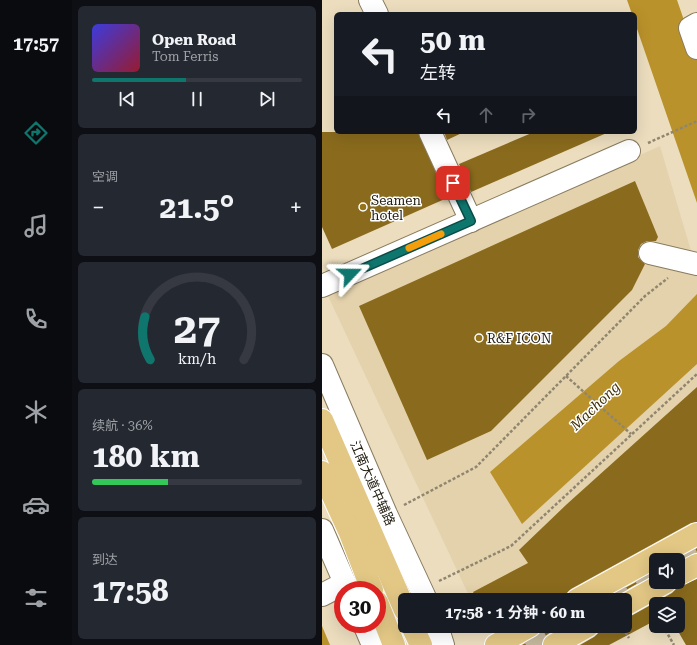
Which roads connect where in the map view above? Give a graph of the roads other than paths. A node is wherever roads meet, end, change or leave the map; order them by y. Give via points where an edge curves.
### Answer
1 (370, 0) edge
2 (376, 12) edge
3 (431, 134) edge
4 (629, 151) road end
5 (471, 221) junction
6 (650, 253) dead end
7 (692, 263) edge
8 (322, 286) edge
9 (322, 366) edge
10 (322, 420) edge
11 (322, 472) edge
12 (386, 514) junction
13 (358, 529) junction
14 (697, 534) edge
15 (325, 536) edge
16 (697, 565) edge
17 (685, 571) edge
18 (344, 581) edge
19 (370, 581) edge
20 (654, 589) edge
21 (334, 591) edge
22 (423, 593) edge
23 (590, 593) edge
24 (322, 595) edge
25 (398, 598) edge
26 (632, 601) edge
27 (386, 625) edge
28 (368, 633) edge
29 (415, 633) edge
30 (439, 633) edge
31 (517, 633) edge
32 (575, 633) edge
33 (373, 645) edge
34 (394, 645) edge
35 (421, 645) edge
36 (443, 645) edge
37 (496, 645) edge
38 (554, 645) edge

1 - 2 street
3 - 5 street
4 - 5 street
5 - 8 street
6 - 7 street
9 - 12 street, 江南大道中辅路
10 - 13 main road
11 - 13 main road
12 - 13 street
12 - 22 street, 江南大道中辅路
13 - 15 street
13 - 19 main road
13 - 25 main road
14 - 23 main road
15 - 18 street
16 - 17 main road
20 - 26 main road
21 - 24 street
27 - 34 main road
28 - 33 street
29 - 35 main road
30 - 36 street
31 - 37 main road
32 - 38 main road

